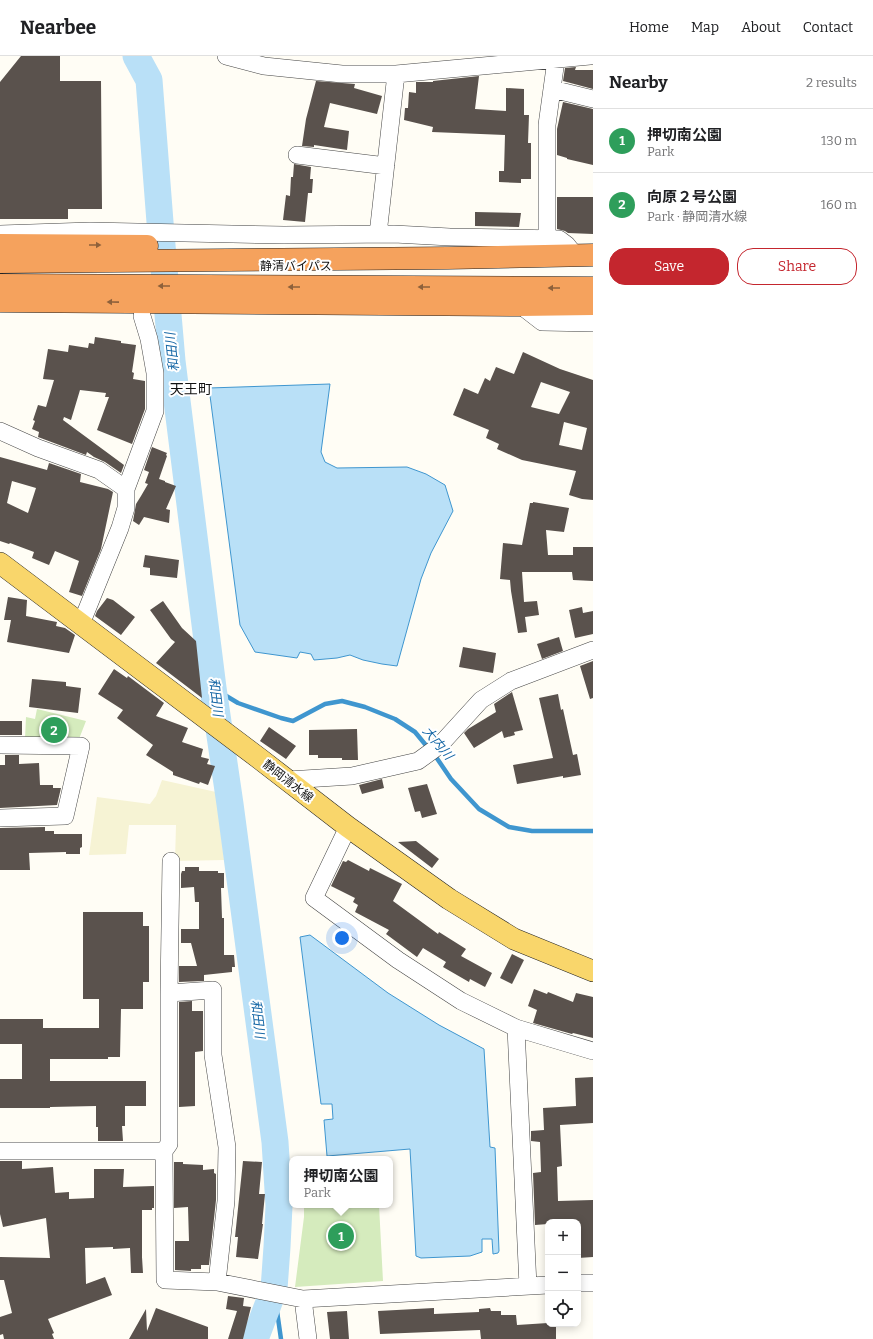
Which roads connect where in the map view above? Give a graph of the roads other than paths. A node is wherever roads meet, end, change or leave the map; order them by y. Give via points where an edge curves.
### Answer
1 (226, 56) edge
2 (590, 56) edge
3 (556, 60) junction
4 (396, 74) junction
5 (552, 89) junction
6 (593, 99) edge
7 (297, 155) dead end
8 (386, 166) junction
9 (0, 234) edge
10 (378, 234) junction
11 (547, 239) junction
12 (0, 245) edge
13 (584, 255) edge
14 (448, 258) junction
15 (0, 263) edge
16 (593, 267) edge
17 (0, 285) edge
18 (593, 288) edge
19 (0, 301) edge
20 (593, 304) edge
21 (520, 305) junction
22 (142, 316) junction
23 (593, 323) edge
24 (0, 431) edge
25 (126, 490) junction
26 (0, 563) edge
27 (81, 624) junction
28 (593, 650) edge
29 (0, 745) edge
30 (288, 780) junction
31 (0, 818) edge
32 (348, 827) junction
33 (171, 861) dead end
34 (593, 971) edge
35 (169, 993) junction
36 (516, 1028) junction
37 (593, 1051) edge
38 (0, 1151) edge
39 (164, 1151) junction
40 (217, 1282) junction
41 (593, 1283) edge
42 (581, 1284) edge
43 (545, 1285) edge
44 (528, 1286) junction
45 (303, 1299) junction
46 (308, 1339) edge

1 - 4 street via 264,66 326,73
2 - 3 street
3 - 4 street
3 - 5 street
4 - 8 street
5 - 6 street
5 - 11 street via 547,125
7 - 8 street
8 - 10 street
9 - 10 street via 90,231
10 - 11 street
11 - 13 street via 559,239
12 -> 14 highway via 332,246 424,250
13 - 14 highway
14 - 15 highway
15 - 16 highway, 静清バイパス
18 -> 17 highway, 静清バイパス
21 -> 19 highway
19 - 22 highway via 96,317
20 - 21 highway
21 - 22 highway via 449,317
21 - 23 street via 542,322
22 - 25 street via 155,373 155,411
24 - 25 street via 99,470
25 - 27 street via 126,508 120,528
26 - 27 main road, 静岡清水線
27 - 30 main road, 静岡清水線
28 - 30 street via 511,681 481,700 440,745 418,761 352,776
29 - 31 street via 81,746 65,816
30 - 32 main road, 静岡清水線
32 - 34 main road, 静岡清水線 via 449,899 514,939
32 - 36 street via 314,898 398,960 461,1001
33 - 35 street
35 - 39 street via 169,1144
35 - 40 street via 213,990 213,1055 227,1147 226,1201
36 - 37 street
36 - 44 street
38 - 39 street
39 - 40 street via 165,1280
40 - 45 street
41 - 42 street
43 - 44 street
44 - 45 street
45 - 46 street

